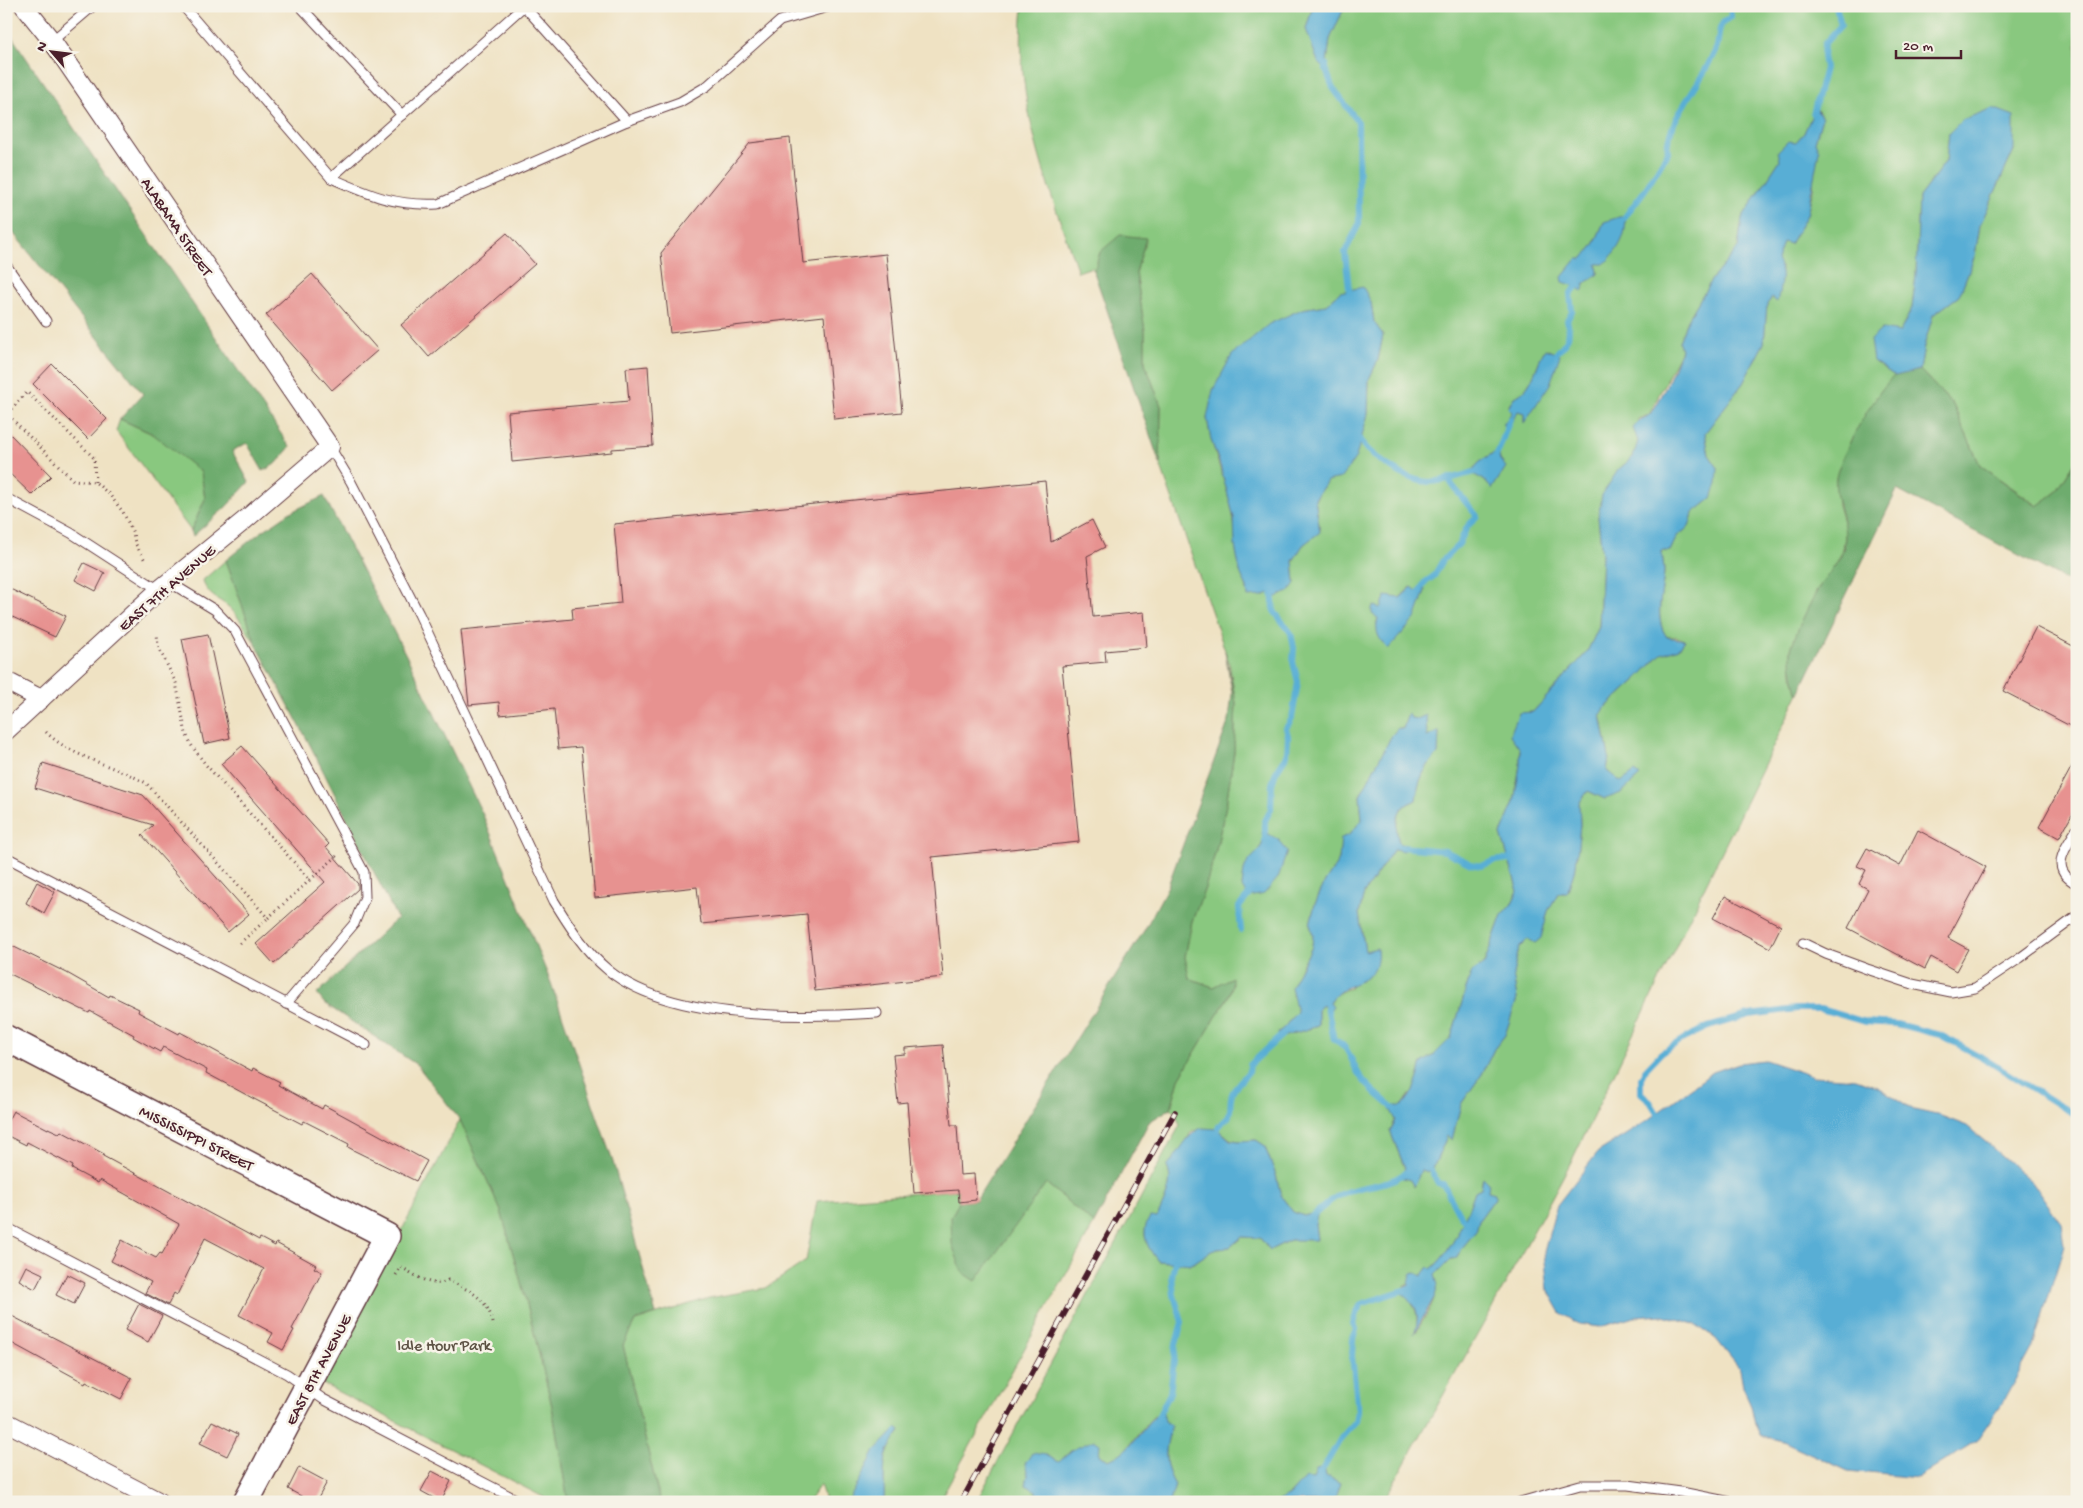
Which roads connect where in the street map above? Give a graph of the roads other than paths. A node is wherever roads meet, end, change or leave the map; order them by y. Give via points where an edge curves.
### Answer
1 (24, 6) edge
2 (94, 6) edge
3 (183, 6) edge
4 (300, 6) edge
5 (830, 6) edge
6 (52, 41) junction
7 (402, 115) junction
8 (627, 121) junction
9 (331, 178) junction
10 (6, 265) edge
11 (46, 321) dead end
12 (330, 447) junction
13 (6, 498) edge
14 (164, 586) junction
15 (6, 681) edge
16 (41, 699) junction
17 (6, 731) edge
18 (2077, 829) edge
19 (6, 857) edge
20 (2077, 884) edge
21 (2077, 916) edge
22 (1803, 943) dead end
23 (286, 1004) junction
24 (877, 1013) dead end
25 (6, 1038) edge
26 (366, 1045) dead end
27 (6, 1227) edge
28 (387, 1236) joint
29 (307, 1388) junction
30 (6, 1422) edge
31 (160, 1502) edge
32 (246, 1502) edge
33 (521, 1502) edge
34 (1520, 1502) edge
35 (1730, 1502) edge

1 - 6 street, ALABAMA STREET
2 - 6 lane
3 - 9 lane
4 - 7 lane
5 - 8 lane via 780,21 707,86 680,102
6 - 12 street, ALABAMA STREET
7 - 8 lane via 524,6
7 - 9 lane
8 - 9 lane via 438,204 413,205 375,197
10 - 11 lane
12 - 14 street, EAST 7TH AVENUE
12 - 24 lane via 419,614 545,884 589,953 628,984 688,1006 774,1016
13 - 14 lane
14 - 16 street, EAST 7TH AVENUE
14 - 23 lane via 215,610 235,631 364,872 365,897 354,924
15 - 16 street
16 - 17 street, EAST 7TH AVENUE
18 - 20 lane via 2060,858 2062,871
19 - 23 lane
21 - 22 lane via 1975,988 1951,992 1912,984
23 - 26 lane
25 - 28 street, MISSISSIPPI STREET
27 - 29 lane
28 - 29 street, EAST 8TH AVENUE
29 - 32 street, EAST 8TH AVENUE
29 - 33 lane
30 - 31 street
34 - 35 lane via 1580,1485 1628,1485

